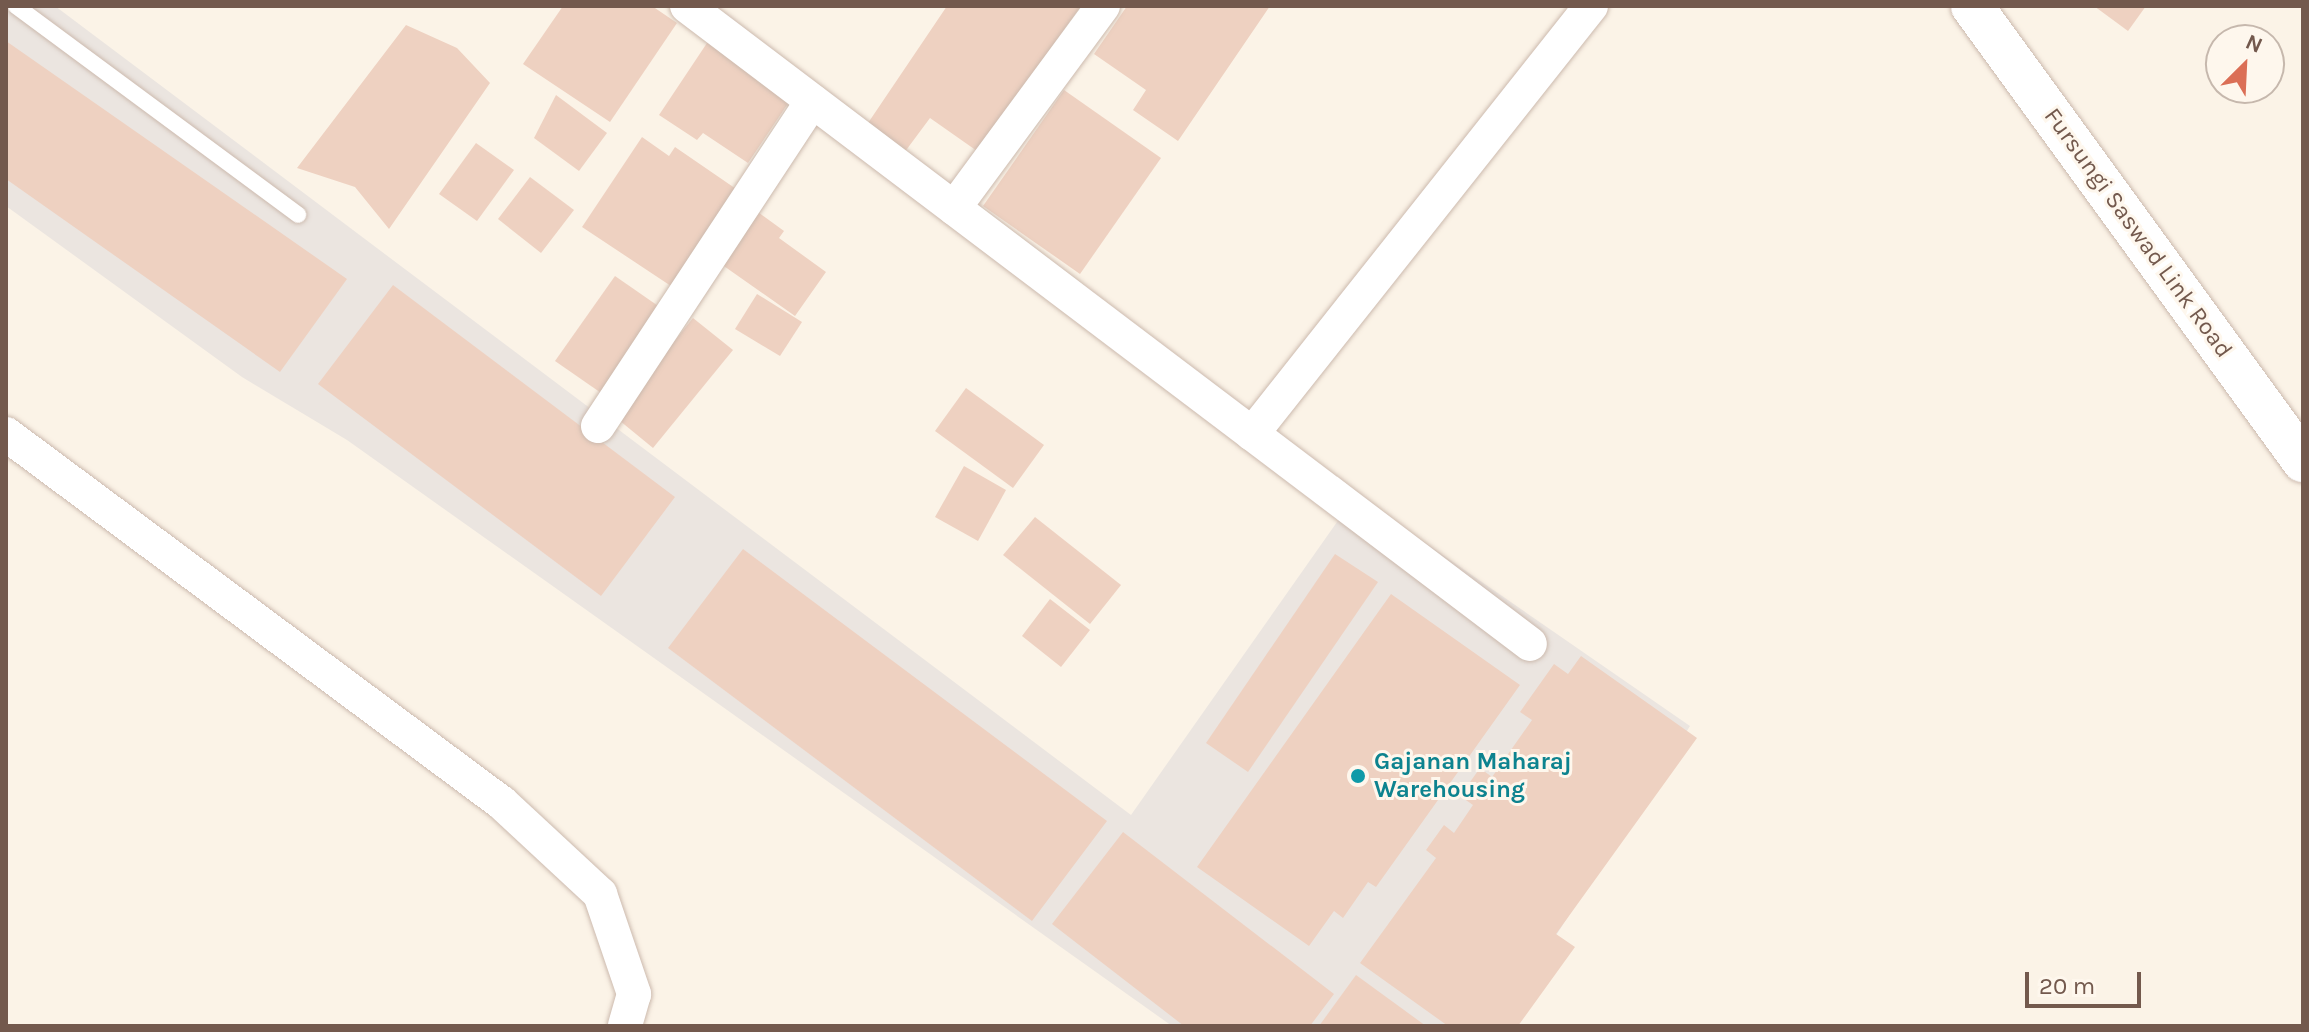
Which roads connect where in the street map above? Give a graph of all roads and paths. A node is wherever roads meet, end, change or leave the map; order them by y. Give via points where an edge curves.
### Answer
1 (16, 6) edge
2 (687, 6) edge
3 (1103, 6) edge
4 (1591, 6) edge
5 (1972, 6) edge
6 (812, 101) junction
7 (954, 208) junction
8 (298, 215) dead end
9 (598, 426) dead end
10 (6, 434) edge
11 (1252, 434) junction
12 (2303, 461) edge
13 (1530, 644) dead end
14 (625, 1026) edge

1 - 8 lane
2 - 6 street
3 - 7 street
4 - 11 street
5 - 12 street, Fursungi Saswad Link Road
6 - 7 street
6 - 9 street
7 - 11 street
10 - 14 street via 502,803 600,894 634,994
11 - 13 street

